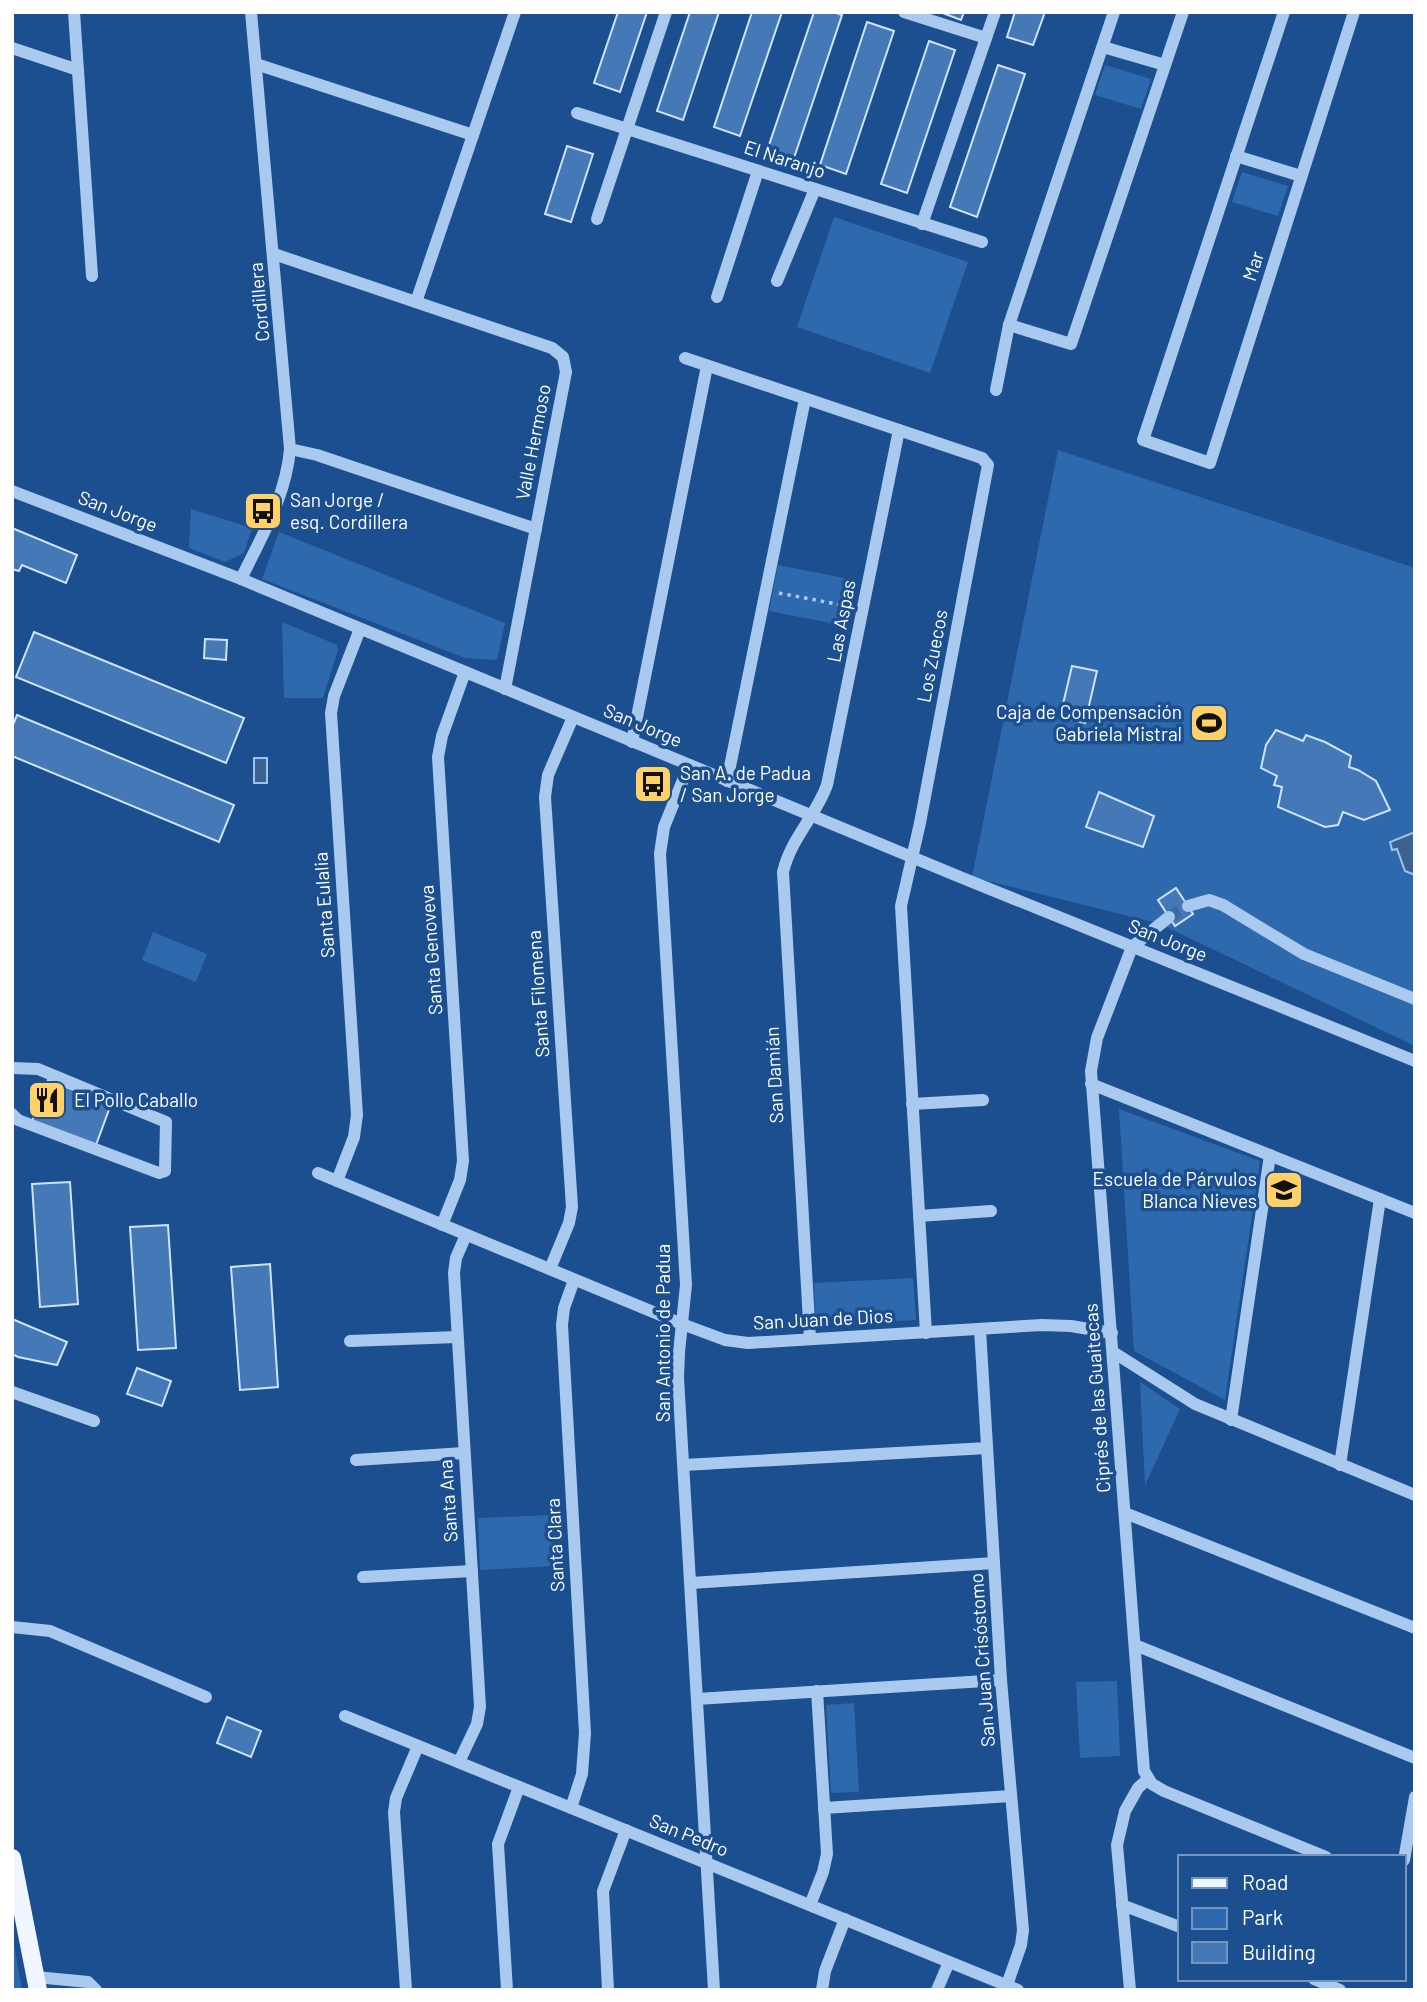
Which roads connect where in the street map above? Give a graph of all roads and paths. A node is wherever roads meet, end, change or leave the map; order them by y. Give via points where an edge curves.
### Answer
1 (74, 12) edge
2 (251, 12) edge
3 (514, 12) edge
4 (666, 12) edge
5 (904, 12) edge
6 (995, 12) edge
7 (1114, 12) edge
8 (1183, 12) edge
9 (1284, 12) edge
10 (1353, 12) edge
11 (986, 38) junction
12 (1102, 47) junction
13 (12, 48) edge
14 (256, 64) junction
15 (1165, 65) junction
16 (78, 70) junction
17 (577, 113) dead end
18 (626, 129) junction
19 (473, 135) junction
20 (1236, 156) junction
21 (758, 171) junction
22 (1301, 176) junction
23 (815, 189) junction
24 (597, 219) dead end
25 (922, 224) junction
26 (982, 242) dead end
27 (274, 254) junction
28 (92, 276) dead end
29 (777, 281) dead end
30 (717, 297) dead end
31 (416, 302) junction
32 (1009, 326) junction
33 (685, 358) dead end
34 (707, 366) junction
35 (996, 390) dead end
36 (805, 399) junction
37 (899, 430) junction
38 (290, 449) junction
39 (12, 491) edge
40 (536, 529) junction
41 (241, 579) junction
42 (766, 590) junction
43 (863, 610) junction
44 (360, 629) junction
45 (465, 672) junction
46 (505, 689) junction
47 (573, 717) junction
48 (632, 741) junction
49 (689, 765) junction
50 (727, 781) junction
51 (810, 815) junction
52 (912, 858) junction
53 (1188, 906) tunnel mouth
54 (1169, 917) tunnel mouth
55 (1132, 947) junction
56 (1415, 999) edge
57 (1415, 1061) edge
58 (12, 1068) edge
59 (1091, 1084) junction
60 (984, 1100) dead end
61 (912, 1104) junction
62 (12, 1114) edge
63 (1269, 1155) junction
64 (318, 1173) dead end
65 (337, 1181) junction
66 (1380, 1199) junction
67 (991, 1211) dead end
68 (1415, 1213) edge
69 (919, 1216) junction
70 (442, 1225) junction
71 (466, 1235) junction
72 (550, 1269) junction
73 (574, 1280) junction
74 (682, 1324) junction
75 (980, 1329) junction
76 (926, 1333) junction
77 (1112, 1333) junction
78 (457, 1337) junction
79 (810, 1339) junction
80 (350, 1341) dead end
81 (1113, 1352) junction
82 (12, 1392) edge
83 (1231, 1420) junction
84 (94, 1421) dead end
85 (987, 1448) junction
86 (464, 1453) junction
87 (356, 1460) dead end
88 (684, 1465) junction
89 (1340, 1465) junction
90 (1415, 1495) edge
91 (1125, 1513) junction
92 (994, 1563) junction
93 (472, 1571) junction
94 (363, 1577) dead end
95 (691, 1583) junction
96 (12, 1627) edge
97 (1415, 1628) edge
98 (1135, 1645) junction
99 (1001, 1679) junction
100 (817, 1692) junction
101 (206, 1698) dead end
102 (697, 1699) junction
103 (345, 1716) dead end
104 (418, 1746) junction
105 (1415, 1758) edge
106 (459, 1762) junction
107 (1147, 1779) junction
108 (519, 1787) junction
109 (1012, 1796) junction
110 (1415, 1797) edge
111 (571, 1808) junction
112 (824, 1808) junction
113 (626, 1830) junction
114 (1321, 1855) edge
115 (1405, 1855) edge
116 (12, 1858) edge
117 (707, 1863) junction
118 (810, 1905) junction
119 (1122, 1905) junction
120 (845, 1919) junction
121 (1178, 1926) edge
122 (948, 1962) junction
123 (1319, 1981) edge
124 (37, 1983) edge
125 (1013, 1987) edge
126 (96, 1990) edge
127 (406, 1990) edge
128 (507, 1990) edge
129 (608, 1990) edge
130 (714, 1990) edge
131 (822, 1990) edge
132 (936, 1990) edge
133 (1130, 1990) edge
134 (1340, 1990) edge

1 - 16 street
2 - 14 street, Cordillera
3 - 19 street
4 - 18 street
5 - 11 street
6 - 11 street
7 - 12 street
8 - 15 street
9 - 20 street
10 - 22 street, Mar
11 - 25 street
12 - 15 street
12 - 32 street
13 - 16 street
14 - 19 street
14 - 27 street, Cordillera
15 - 32 street via 1072,344
16 - 28 street
17 - 18 street, El Naranjo
18 - 21 street, El Naranjo
18 - 24 street
19 - 31 street
20 - 22 street
20 - 22 street, Mar via 1143,440 1210,463
21 - 23 street, El Naranjo
21 - 30 street
23 - 25 street, El Naranjo
23 - 29 street
25 - 26 street, El Naranjo
27 - 31 street, Valle Hermoso
27 - 38 street, Cordillera
31 - 40 street, Valle Hermoso via 552,348 563,358 566,372
32 - 35 street
33 - 34 street
34 - 36 street
34 - 48 street
36 - 37 street
36 - 42 street
37 - 43 street, Las Aspas
37 - 52 street, Los Zuecos via 982,458 988,468
38 - 40 street
38 - 41 street, Cordillera via 281,496
39 - 41 street, San Jorge
40 - 46 street, Valle Hermoso
41 - 44 street, San Jorge
42 - 43 path
42 - 50 street
43 - 51 street, Las Aspas via 827,785
44 - 45 street, San Jorge
44 - 65 street, Santa Eulalia via 331,713 357,1115 354,1137
45 - 46 street, San Jorge
45 - 70 street, Santa Genoveva via 438,750 463,1161
46 - 47 street, San Jorge
47 - 48 street, San Jorge
47 - 72 street, Santa Filomena via 548,775 545,797 572,1207
48 - 49 street, San Jorge
49 - 50 street, San Jorge
49 - 74 street, San Antonio de Padua via 664,827 660,854 686,1285
50 - 51 street, San Jorge
51 - 52 street, San Jorge
51 - 79 street, San Damián via 798,832 782,881
52 - 55 street, San Jorge
52 - 61 street, Los Zuecos via 901,918
53 - 56 street via 1209,901 1223,905 1304,954
54 - 55 street
55 - 57 street, San Jorge
55 - 59 street, Ciprés de las Guaitecas via 1097,1038
58 - 62 street via 38,1069 166,1122 165,1171 159,1173
59 - 63 street
59 - 77 street, Ciprés de las Guaitecas
60 - 61 street
61 - 69 street, Los Zuecos
63 - 66 street
63 - 83 street
64 - 65 street, San Juan de Dios
65 - 70 street, San Juan de Dios
66 - 68 street
66 - 89 street
67 - 69 street
69 - 76 street, Los Zuecos
70 - 71 street, San Juan de Dios
71 - 72 street, San Juan de Dios
71 - 78 street, Santa Ana via 454,1273
72 - 73 street, San Juan de Dios
73 - 74 street, San Juan de Dios
73 - 111 street, Santa Clara via 562,1325 585,1733 582,1774
74 - 79 street, San Juan de Dios via 741,1343
74 - 88 street, San Antonio de Padua via 678,1378
75 - 76 street, San Juan de Dios
75 - 77 street, San Juan de Dios via 1056,1325
75 - 85 street, San Juan Crisóstomo
76 - 79 street, San Juan de Dios
77 - 81 street, Ciprés de las Guaitecas
78 - 80 street
78 - 86 street, Santa Ana
81 - 83 street via 1187,1399
81 - 91 street, Ciprés de las Guaitecas
82 - 84 street
83 - 89 street
85 - 88 street
85 - 92 street, San Juan Crisóstomo
86 - 87 street
86 - 93 street, Santa Ana
88 - 95 street, San Antonio de Padua
89 - 90 street
91 - 97 street
91 - 98 street, Ciprés de las Guaitecas
92 - 95 street
92 - 99 street, San Juan Crisóstomo
93 - 94 street
93 - 106 street, Santa Ana via 480,1707
95 - 102 street, San Antonio de Padua
96 - 101 street via 50,1631
98 - 105 street
98 - 107 street, Ciprés de las Guaitecas
99 - 100 street
99 - 109 street, San Juan Crisóstomo
100 - 102 street
100 - 112 street
102 - 117 street, San Antonio de Padua
103 - 104 street, San Pedro
104 - 106 street, San Pedro
104 - 127 street via 394,1812
106 - 108 street, San Pedro
107 - 114 street via 1164,1791
107 - 119 street via 1125,1811 1117,1844
108 - 111 street, San Pedro
108 - 128 street via 498,1844
109 - 112 street
109 - 125 street, San Juan Crisóstomo via 1023,1930
110 - 115 street
111 - 113 street, San Pedro
112 - 118 street via 826,1863
113 - 117 street, San Pedro
113 - 129 street via 603,1891
116 - 124 main road
117 - 118 street, San Pedro
117 - 130 street, San Antonio de Padua
118 - 120 street, San Pedro
119 - 121 street
119 - 133 street
120 - 122 street, San Pedro
120 - 131 street
122 - 125 street, San Pedro
122 - 132 street
123 - 134 street
124 - 126 street via 88,1982

